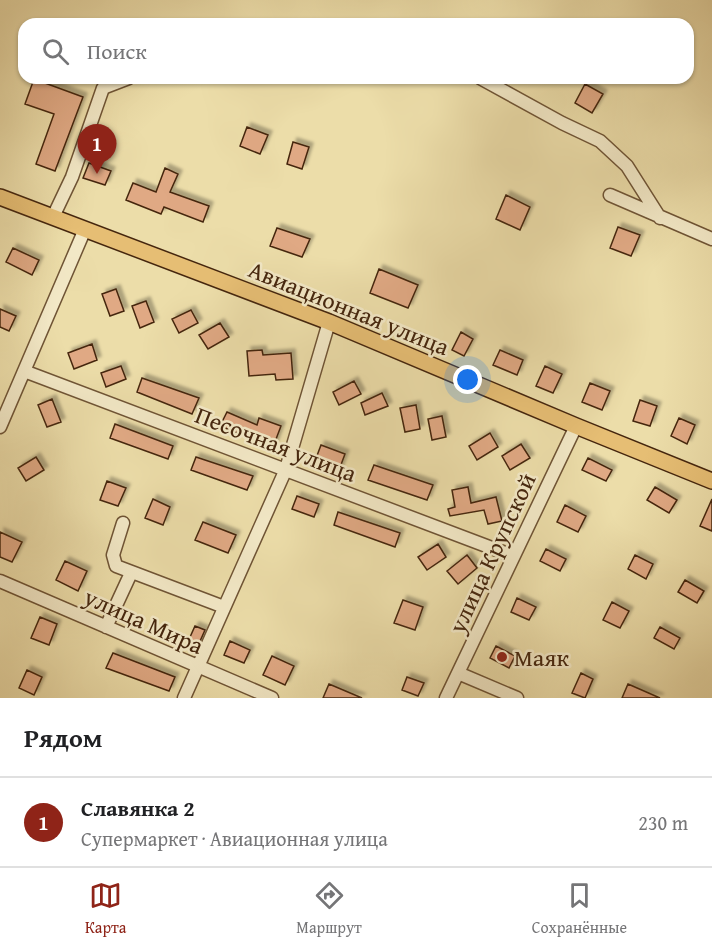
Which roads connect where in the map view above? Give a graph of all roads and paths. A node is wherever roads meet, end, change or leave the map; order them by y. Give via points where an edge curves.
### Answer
1 (113, 84) edge
2 (491, 84) edge
3 (610, 195) dead end
4 (0, 197) edge
5 (53, 216) junction
6 (660, 218) junction
7 (85, 229) junction
8 (712, 239) edge
9 (329, 322) junction
10 (24, 371) junction
11 (576, 426) junction
12 (0, 427) edge
13 (286, 469) junction
14 (712, 481) edge
15 (123, 523) dead end
16 (513, 556) junction
17 (130, 573) junction
18 (0, 581) edge
19 (224, 607) junction
20 (106, 627) junction
21 (198, 667) junction
22 (458, 673) junction
23 (183, 698) edge
24 (272, 698) edge
25 (446, 698) edge
26 (517, 698) edge

1 - 5 street via 103,88 72,177
2 - 6 street via 600,141 627,166
3 - 6 street
4 - 5 main road, Авиационная улица
5 - 7 main road, Авиационная улица
6 - 8 street
7 - 9 main road, Авиационная улица
7 - 10 street
9 - 11 main road, Авиационная улица
9 - 13 street
10 - 12 street
10 - 13 street, Песочная улица
11 - 14 main road, Авиационная улица
11 - 16 street, улица Крупской
13 - 16 street, Песочная улица
13 - 19 street
15 - 17 street via 112,555 116,566
16 - 22 street, улица Крупской
17 - 19 street
17 - 20 street
18 - 20 street, улица Мира
19 - 21 street
20 - 21 street, улица Мира
21 - 23 street
21 - 24 street, улица Мира
22 - 25 street, улица Крупской
22 - 26 street

